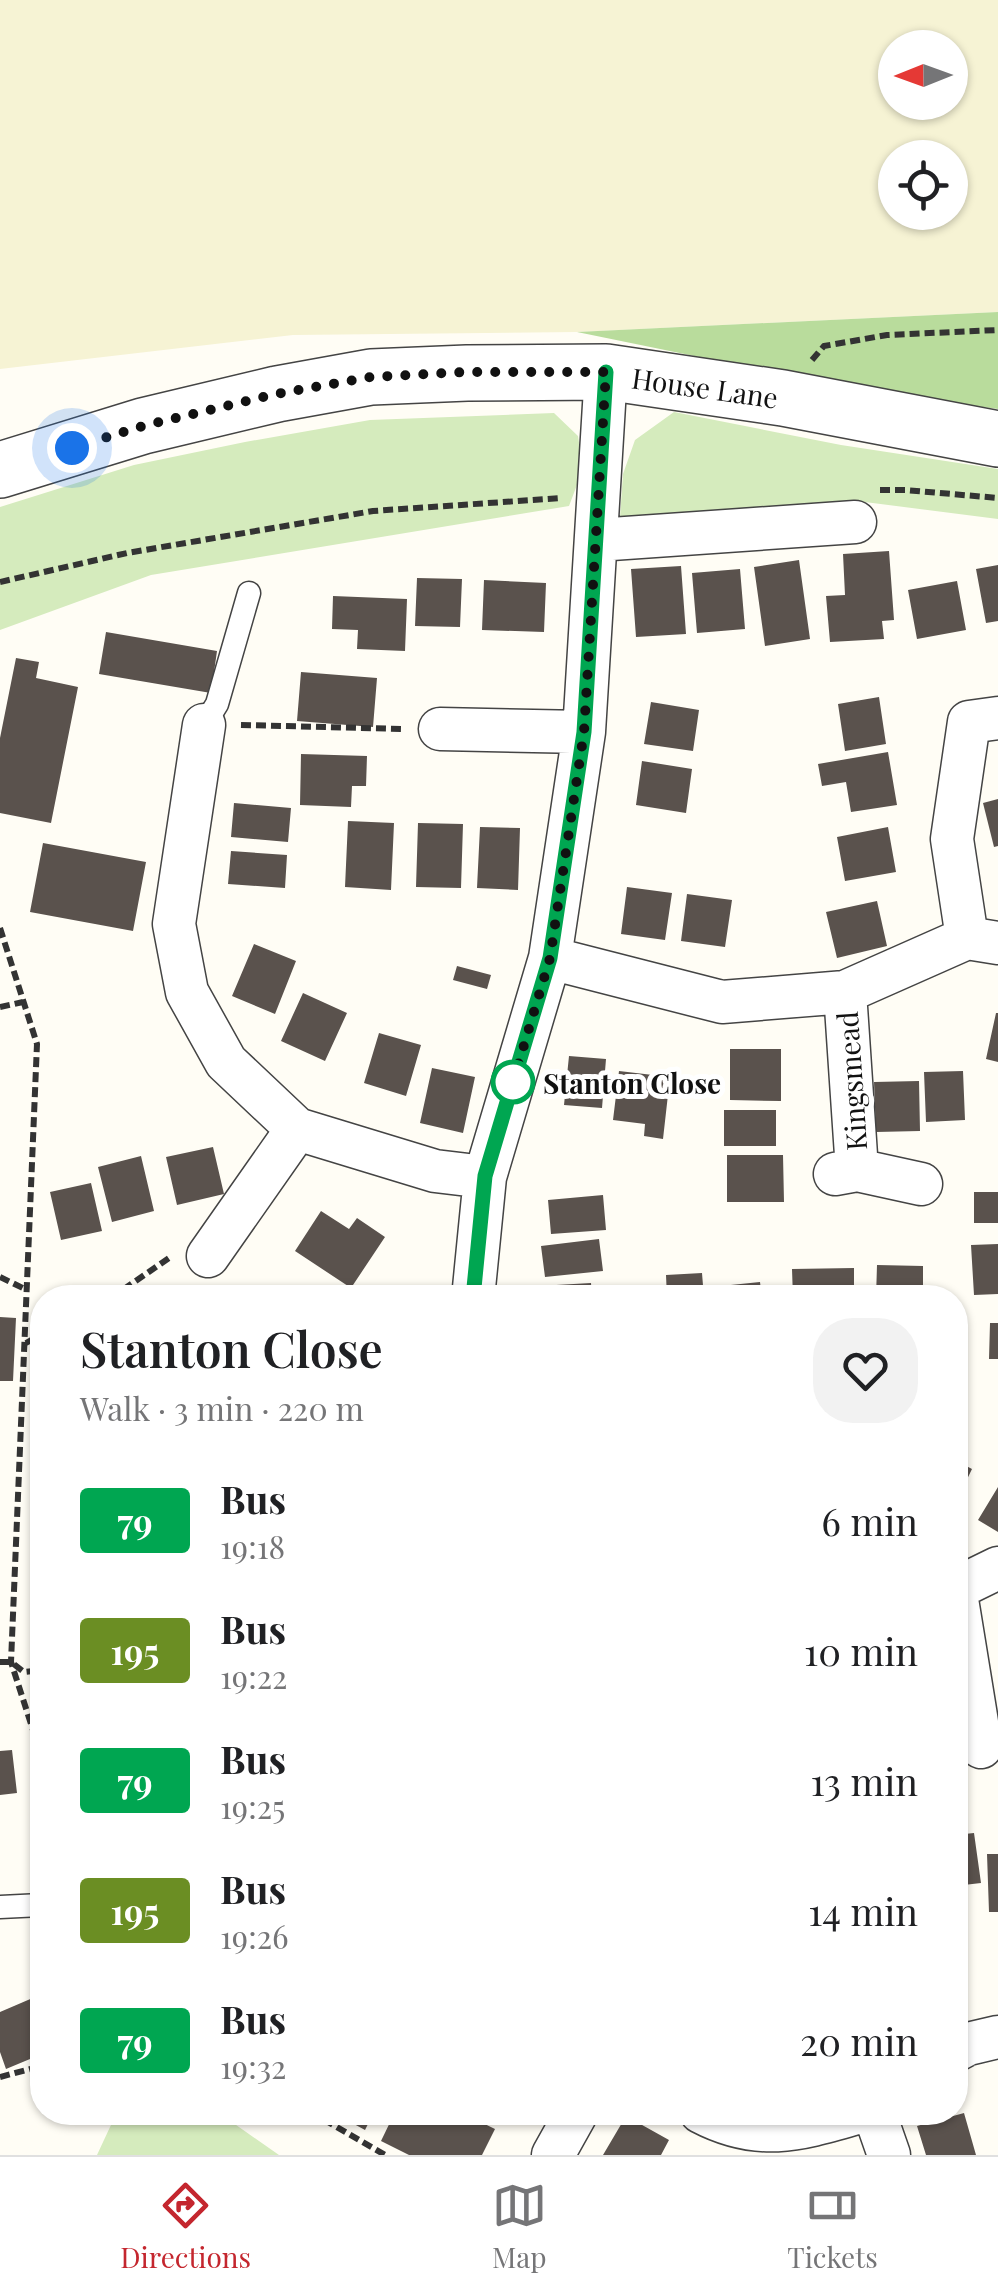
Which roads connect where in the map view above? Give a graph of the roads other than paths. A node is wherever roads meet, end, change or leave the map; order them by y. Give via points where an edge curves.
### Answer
1 (606, 372) junction
2 (998, 440) edge
3 (0, 470) edge
4 (861, 506) road end
5 (598, 540) junction
6 (249, 593) dead end
7 (998, 718) edge
8 (204, 725) joint
9 (440, 729) road end
10 (584, 732) junction
11 (982, 940) edge
12 (550, 958) junction
13 (846, 992) junction
14 (297, 1129) junction
15 (485, 1176) junction
16 (921, 1184) dead end
17 (208, 1256) road end
18 (474, 1285) edge
19 (998, 1568) edge
20 (968, 1582) edge
21 (968, 1674) edge
22 (978, 1746) edge
23 (30, 1905) edge
24 (0, 1907) edge
25 (998, 2037) edge
26 (968, 2044) edge
27 (569, 2125) edge
28 (725, 2125) edge
29 (815, 2125) edge
30 (879, 2125) edge
31 (553, 2155) edge
32 (890, 2155) edge

1 - 2 street, House Lane
1 - 3 street, House Lane via 371,377 143,426
1 - 5 street
4 - 5 street
5 - 10 street
6 - 8 lane via 217,704
7 - 11 street, Kingsmead via 968,722 952,839
8 - 14 street via 174,924 188,992 226,1062
9 - 10 street
10 - 12 street
11 - 13 street, Kingsmead
12 - 13 street, Kingsmead via 722,1002
12 - 15 street
13 - 16 street, Kingsmead via 846,1172
14 - 15 street via 435,1171
14 - 17 street
15 - 18 street
19 - 20 street
21 - 22 street
23 - 24 lane
25 - 26 street
27 - 31 street
28 - 29 street via 764,2132
30 - 32 street

